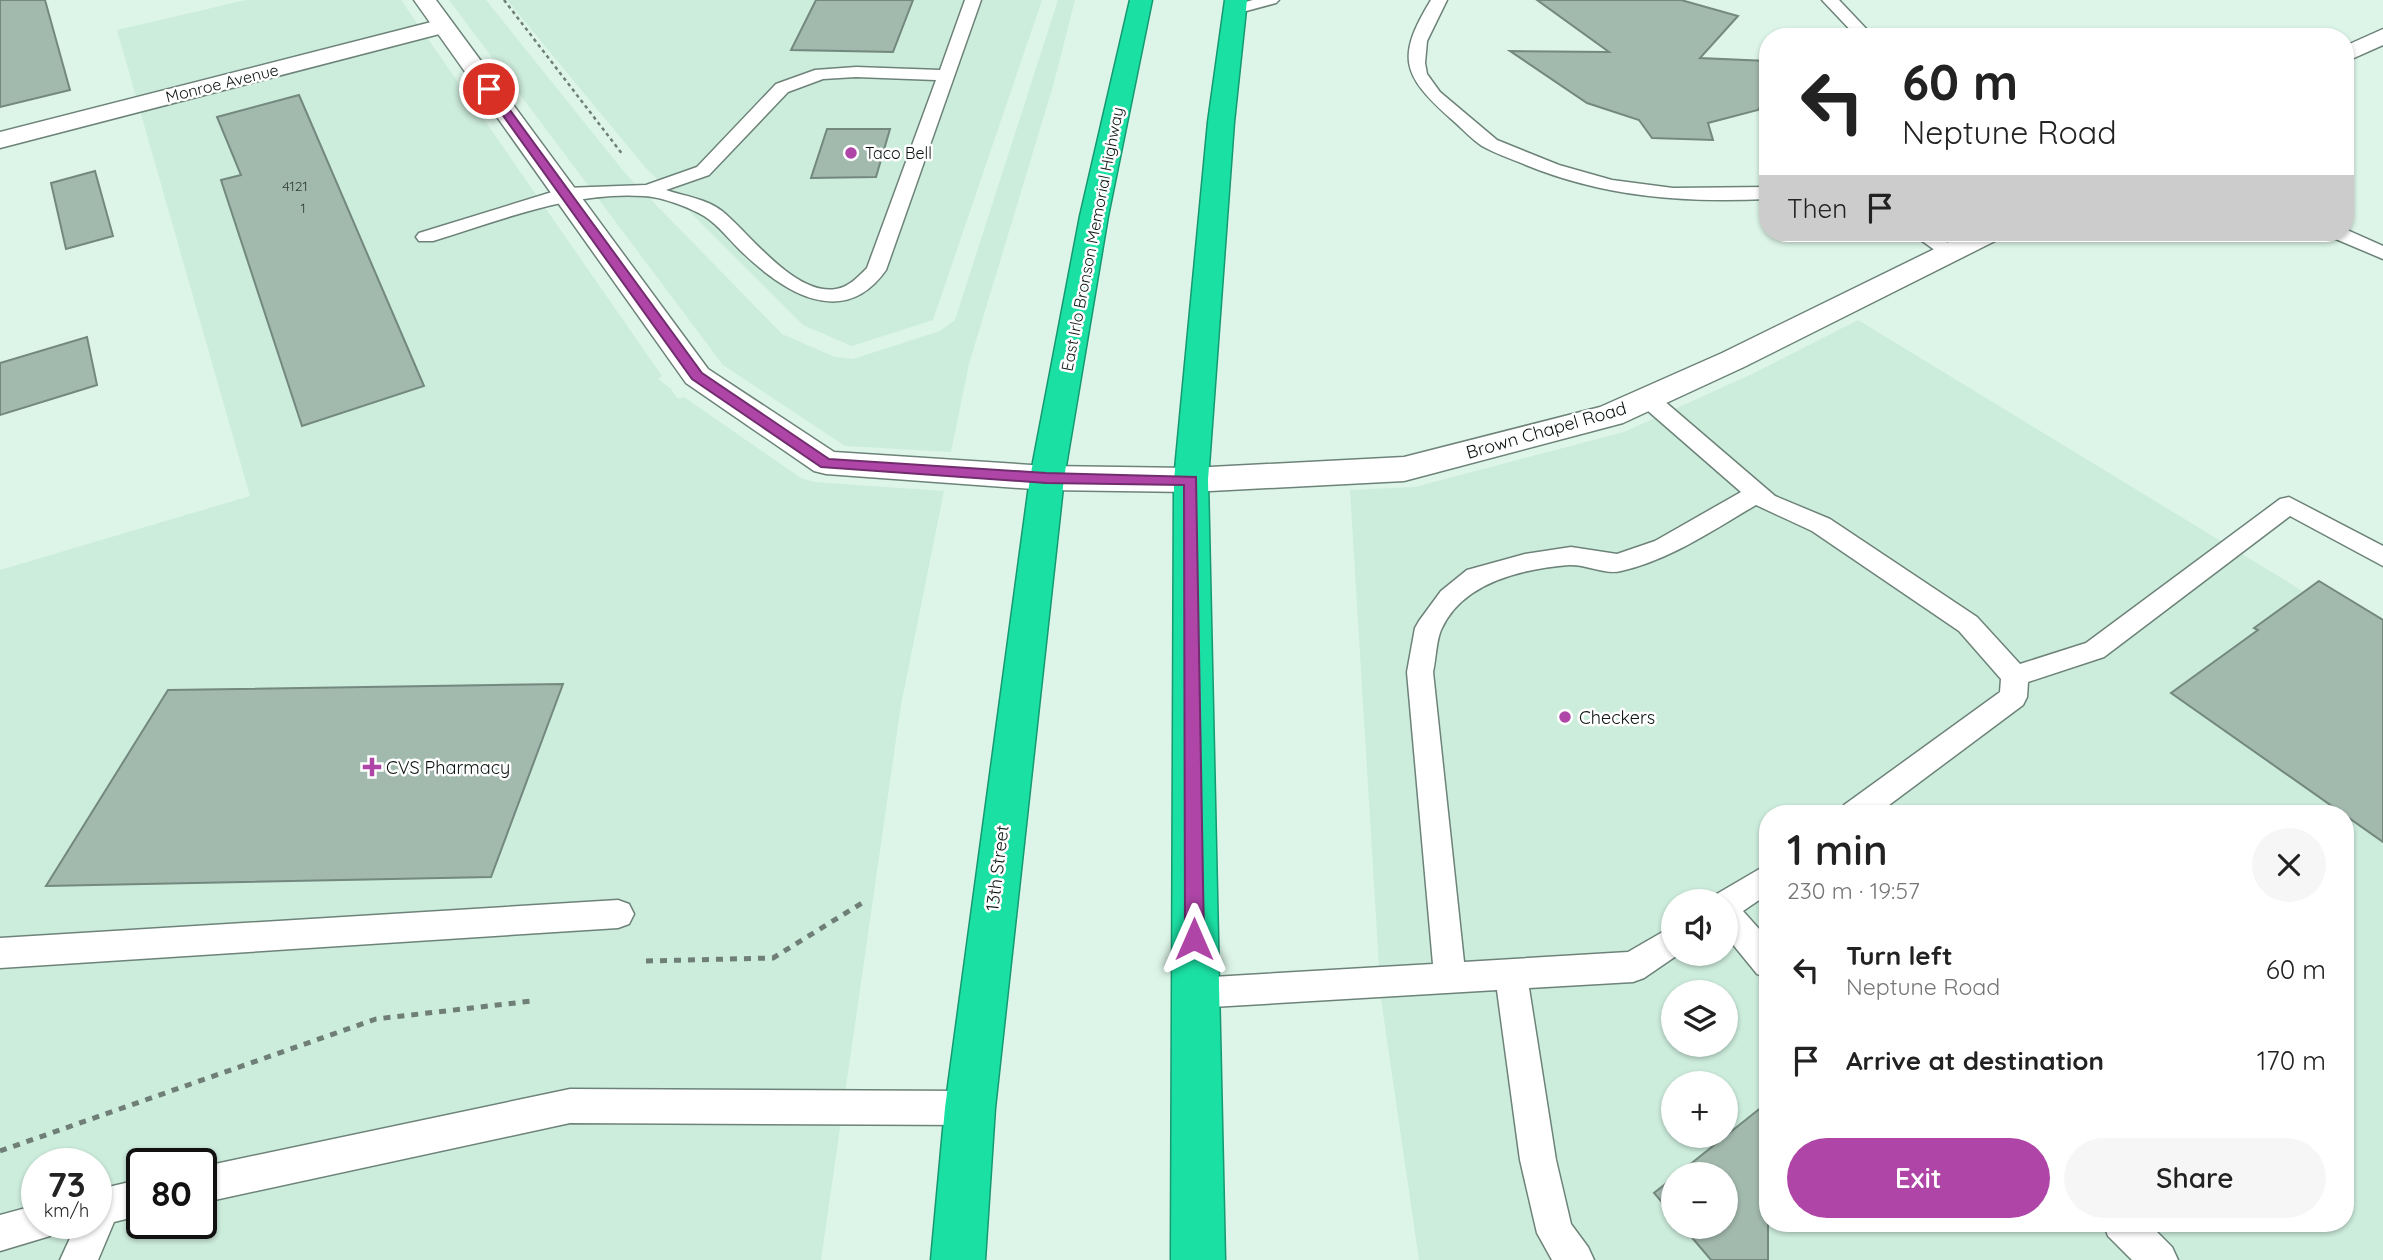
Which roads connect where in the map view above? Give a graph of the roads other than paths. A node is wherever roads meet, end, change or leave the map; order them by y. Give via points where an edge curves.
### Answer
1 (425, 0) edge
2 (973, 0) edge
3 (1141, 0) edge
4 (1272, 0) edge
5 (1438, 0) edge
6 (1830, 0) edge
7 (1236, 4) edge
8 (443, 26) junction
9 (1858, 28) edge
10 (2383, 36) edge
11 (2354, 50) edge
12 (946, 75) junction
13 (0, 140) edge
14 (648, 190) junction
15 (565, 194) junction
16 (1759, 194) edge
17 (426, 236) dead end
18 (2354, 240) edge
19 (1935, 242) edge
20 (1971, 242) edge
21 (1950, 252) junction
22 (2383, 253) edge
23 (1648, 399) junction
24 (1046, 478) junction
25 (1191, 480) junction
26 (1757, 494) junction
27 (2383, 557) edge
28 (2015, 676) junction
29 (1866, 805) edge
30 (1759, 883) edge
31 (1738, 897) edge
32 (618, 914) dead end
33 (1738, 928) edge
34 (1661, 948) edge
35 (0, 953) edge
36 (1759, 953) edge
37 (1510, 974) junction
38 (1450, 978) junction
39 (1195, 993) junction
40 (970, 1108) junction
41 (217, 1182) edge
42 (21, 1227) edge
43 (2131, 1232) edge
44 (0, 1233) edge
45 (88, 1239) edge
46 (79, 1260) edge
47 (958, 1260) edge
48 (1198, 1260) edge
49 (1575, 1260) edge
50 (2159, 1260) edge

1 - 8 street, Brown Chapel Road
2 - 12 lane
3 - 24 highway, East Irlo Bronson Memorial Highway via 1094,216
4 - 7 lane
5 - 16 lane via 1424,24 1417,71 1425,87 1487,141 1547,168 1620,187 1707,197
6 - 9 lane
7 - 25 highway via 1221,122
8 - 13 street, Monroe Avenue
8 - 15 street, Brown Chapel Road
10 - 11 street
12 - 14 lane via 821,74 782,88 703,171
12 - 14 lane via 876,270 867,282 834,298 796,286 711,212
14 - 15 lane
15 - 17 lane
15 - 24 street, Brown Chapel Road via 697,376 826,463
18 - 22 lane
19 - 21 lane
20 - 21 street, Brown Chapel Road
21 - 23 street, Brown Chapel Road
23 - 25 street, Brown Chapel Road via 1611,415 1404,469
23 - 26 lane
24 - 25 street, Brown Chapel Road
24 - 40 highway, 13th Street
25 - 39 highway
26 - 28 lane via 1821,525 1968,624
26 - 38 lane via 1664,547 1618,563 1571,556 1476,577 1450,598 1427,628 1420,672
27 - 28 lane via 2289,505 2095,650
28 - 29 lane via 2013,697
30 - 31 lane
32 - 35 lane
33 - 36 lane
34 - 37 lane via 1633,967
37 - 38 lane
37 - 49 lane via 1538,1160 1555,1233
38 - 39 lane
39 - 48 highway
40 - 41 lane via 570,1106
40 - 47 highway, 13th Street
42 - 44 lane
43 - 50 lane
45 - 46 lane

